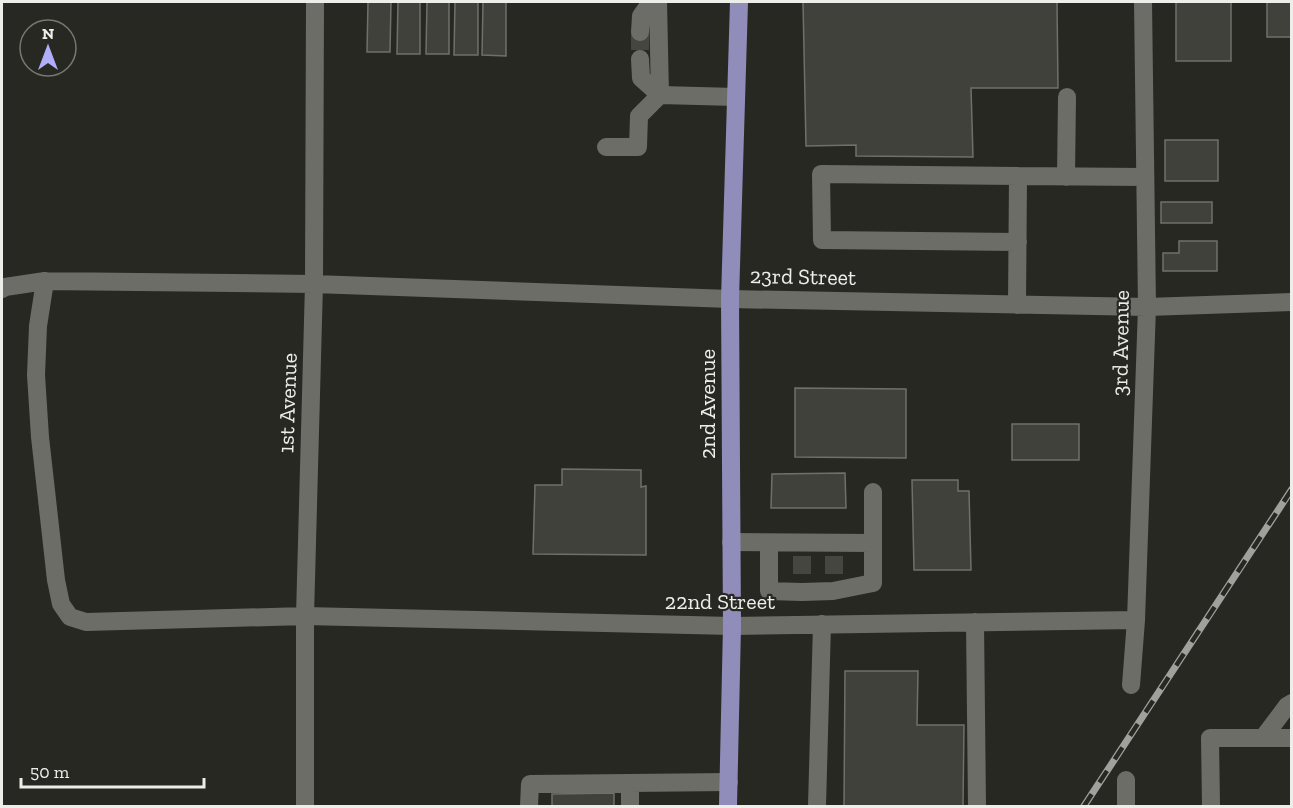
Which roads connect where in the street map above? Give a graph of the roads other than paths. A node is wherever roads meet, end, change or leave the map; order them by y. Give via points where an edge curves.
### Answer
1 (315, 2) edge
2 (651, 2) edge
3 (658, 2) edge
4 (739, 2) edge
5 (1143, 2) edge
6 (640, 32) tunnel mouth
7 (640, 58) tunnel mouth
8 (660, 94) junction
9 (736, 97) junction
10 (1067, 97) dead end
11 (606, 147) dead end
12 (1018, 176) junction
13 (1066, 177) junction
14 (1144, 177) junction
15 (1018, 242) junction
16 (45, 281) junction
17 (314, 284) junction
18 (2, 289) edge
19 (730, 299) junction
20 (1292, 302) edge
21 (1017, 305) junction
22 (1146, 307) junction
23 (873, 492) dead end
24 (731, 542) junction
25 (769, 543) junction
26 (873, 543) junction
27 (806, 588) junction
28 (305, 616) junction
29 (1136, 620) junction
30 (975, 622) junction
31 (817, 624) junction
32 (732, 626) junction
33 (1131, 685) dead end
34 (1292, 703) edge
35 (1263, 738) junction
36 (1292, 738) edge
37 (1126, 780) dead end
38 (729, 782) junction
39 (630, 783) junction
40 (305, 807) edge
41 (529, 807) edge
42 (630, 807) edge
43 (728, 807) edge
44 (817, 807) edge
45 (977, 807) edge
46 (1126, 807) edge
47 (1211, 807) edge

1 - 17 street, 1st Avenue
2 - 6 street via 641,16
3 - 8 street
4 - 9 main road, 2nd Avenue
5 - 14 street, 3rd Avenue
7 - 8 street via 641,78
8 - 9 street
8 - 11 street via 639,116 638,147
9 - 19 main road, 2nd Avenue
10 - 13 street
12 - 13 street
12 - 15 street
12 - 15 street via 821,174 822,240
13 - 14 street
14 - 22 street, 3rd Avenue
15 - 21 street
16 - 17 street, 23rd Street
16 - 18 street, 23rd Street
16 - 28 street, 22nd Street via 36,375 40,429 56,580 61,604 70,617 86,622
17 - 19 street, 23rd Street
17 - 28 street, 1st Avenue
19 - 21 street, 23rd Street
19 - 24 main road, 2nd Avenue
20 - 22 street, 23rd Street
21 - 22 street, 23rd Street
22 - 29 street, 3rd Avenue
23 - 26 street
24 - 25 street
24 - 32 main road, 2nd Avenue
25 - 26 street via 802,550
25 - 27 street via 769,591
26 - 27 street via 873,583
27 - 31 street
28 - 32 street, 22nd Street
28 - 40 street, 1st Avenue
29 - 30 street, 22nd Street
29 - 33 street, 3rd Avenue
30 - 31 street, 22nd Street
30 - 45 street
31 - 32 street, 22nd Street
31 - 44 street
32 - 38 main road, 2nd Avenue
34 - 35 street
35 - 36 street
35 - 47 street via 1210,738
37 - 46 street
38 - 39 street
38 - 43 main road, 2nd Avenue
39 - 41 street via 530,784
39 - 42 street

